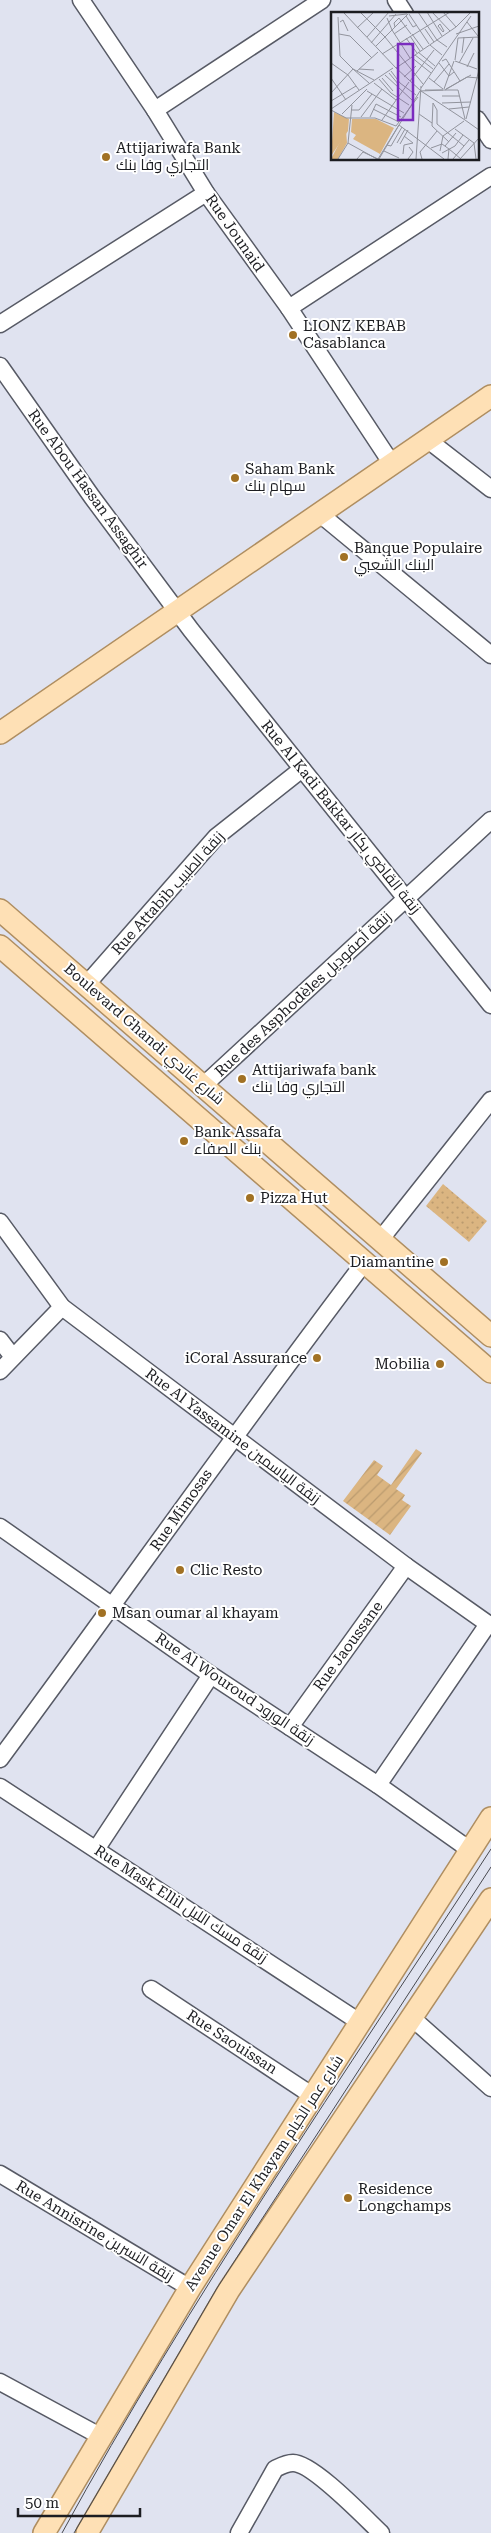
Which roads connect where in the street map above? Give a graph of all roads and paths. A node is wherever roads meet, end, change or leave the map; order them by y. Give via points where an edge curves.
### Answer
1 (81, 0) edge
2 (322, 0) edge
3 (396, 0) edge
4 (404, 12) edge
5 (155, 110) junction
6 (478, 120) edge
7 (491, 140) edge
8 (491, 176) edge
9 (206, 193) junction
10 (289, 308) junction
11 (0, 324) edge
12 (0, 366) edge
13 (491, 396) edge
14 (428, 440) junction
15 (392, 464) junction
16 (491, 489) edge
17 (320, 514) junction
18 (177, 612) junction
19 (191, 630) joint
20 (491, 655) edge
21 (0, 733) edge
22 (302, 769) junction
23 (491, 820) edge
24 (406, 899) junction
25 (0, 910) edge
26 (0, 946) edge
27 (86, 985) junction
28 (491, 1004) edge
29 (204, 1086) junction
30 (491, 1100) edge
31 (0, 1222) edge
32 (380, 1240) junction
33 (364, 1263) junction
34 (62, 1307) junction
35 (491, 1336) edge
36 (0, 1340) edge
37 (13, 1357) junction
38 (0, 1371) edge
39 (491, 1372) edge
40 (233, 1437) junction
41 (0, 1527) edge
42 (406, 1566) junction
43 (113, 1606) junction
44 (489, 1625) edge
45 (211, 1675) junction
46 (290, 1727) junction
47 (0, 1759) edge
48 (378, 1785) junction
49 (0, 1787) edge
50 (491, 1818) edge
51 (96, 1848) junction
52 (470, 1850) junction
53 (491, 1899) edge
54 (151, 1989) dead end
55 (411, 2017) junction
56 (361, 2023) junction
57 (491, 2088) edge
58 (313, 2096) junction
59 (0, 2174) edge
60 (190, 2288) junction
61 (0, 2382) edge
62 (100, 2436) junction
63 (44, 2533) edge
64 (87, 2533) edge
65 (240, 2533) edge
66 (382, 2533) edge

1 - 5 street, Rue Jounaid
2 - 5 street
3 - 4 street
5 - 9 street, Rue Jounaid
6 - 7 street
8 - 10 street
9 - 10 street, Rue Jounaid
9 - 11 street
10 - 15 street, Rue Jounaid
12 - 18 street, Rue Abou Hassan Assaghir
13 - 14 main road
14 - 15 main road
14 - 16 street
15 - 17 main road
17 - 18 main road
17 - 20 street
18 - 19 street, Rue Abou Hassan Assaghir
18 - 21 main road
19 - 22 street, Rue Al Kadi Bakkar زنقة القاضي بكار
22 - 24 street, Rue Al Kadi Bakkar زنقة القاضي بكار
22 - 27 street, Rue Attabib زنقة الطبيب via 216,837
23 - 24 street, Rue des Asphodèles زنقة أصفوديل
24 - 28 street, Rue Al Kadi Bakkar زنقة القاضي بكار
24 - 29 street, Rue des Asphodèles زنقة أصفوديل
25 - 27 main road, Boulevard Ghandi شارع غاندي
26 - 33 main road, Boulevard Ghandi شارع غاندي
27 - 29 main road, Boulevard Ghandi شارع غاندي
29 - 32 main road, Boulevard Ghandi شارع غاندي
30 - 32 street
31 - 34 street, Rue Al Yassamine زنقة الياسمين
32 - 35 main road, Boulevard Ghandi شارع غاندي
33 - 39 main road, Boulevard Ghandi شارع غاندي
33 - 40 street, Rue Mimosas
34 - 37 street
34 - 40 street, Rue Al Yassamine زنقة الياسمين
36 - 37 street
37 - 38 street
40 - 42 street, Rue Al Yassamine زنقة الياسمين
40 - 43 street, Rue Mimosas
41 - 43 street, Rue Al Wouroud زنقة الورود
42 - 44 street, Rue Al Yassamine زنقة الياسمين
42 - 46 street, Rue Jaoussane
43 - 45 street, Rue Al Wouroud زنقة الورود
43 - 47 street, Rue Mimosas
44 - 48 street
45 - 46 street, Rue Al Wouroud زنقة الورود
45 - 51 street
46 - 48 street, Rue Al Wouroud زنقة الورود
48 - 52 street, Rue Al Wouroud زنقة الورود
49 - 51 street, Rue Mask Ellil زنقة مسك الليل
50 - 52 main road, Avenue Omar El Khayam شارع عمر الخيام
51 - 56 street, Rue Mask Ellil زنقة مسك الليل
52 - 56 main road, Avenue Omar El Khayam شارع عمر الخيام
53 - 55 main road
54 - 58 street, Rue Saouissan
55 - 57 street
55 - 64 main road via 229,2290
56 - 58 main road, Avenue Omar El Khayam شارع عمر الخيام
58 - 60 main road, Avenue Omar El Khayam شارع عمر الخيام
59 - 60 street, Rue Annisrine زنقة النسرين
60 - 62 main road, Avenue Omar El Khayam شارع عمر الخيام
61 - 62 street
62 - 63 main road, Avenue Omar El Khayam شارع عمر الخيام
65 - 66 street via 275,2469 294,2463 305,2466 327,2482

